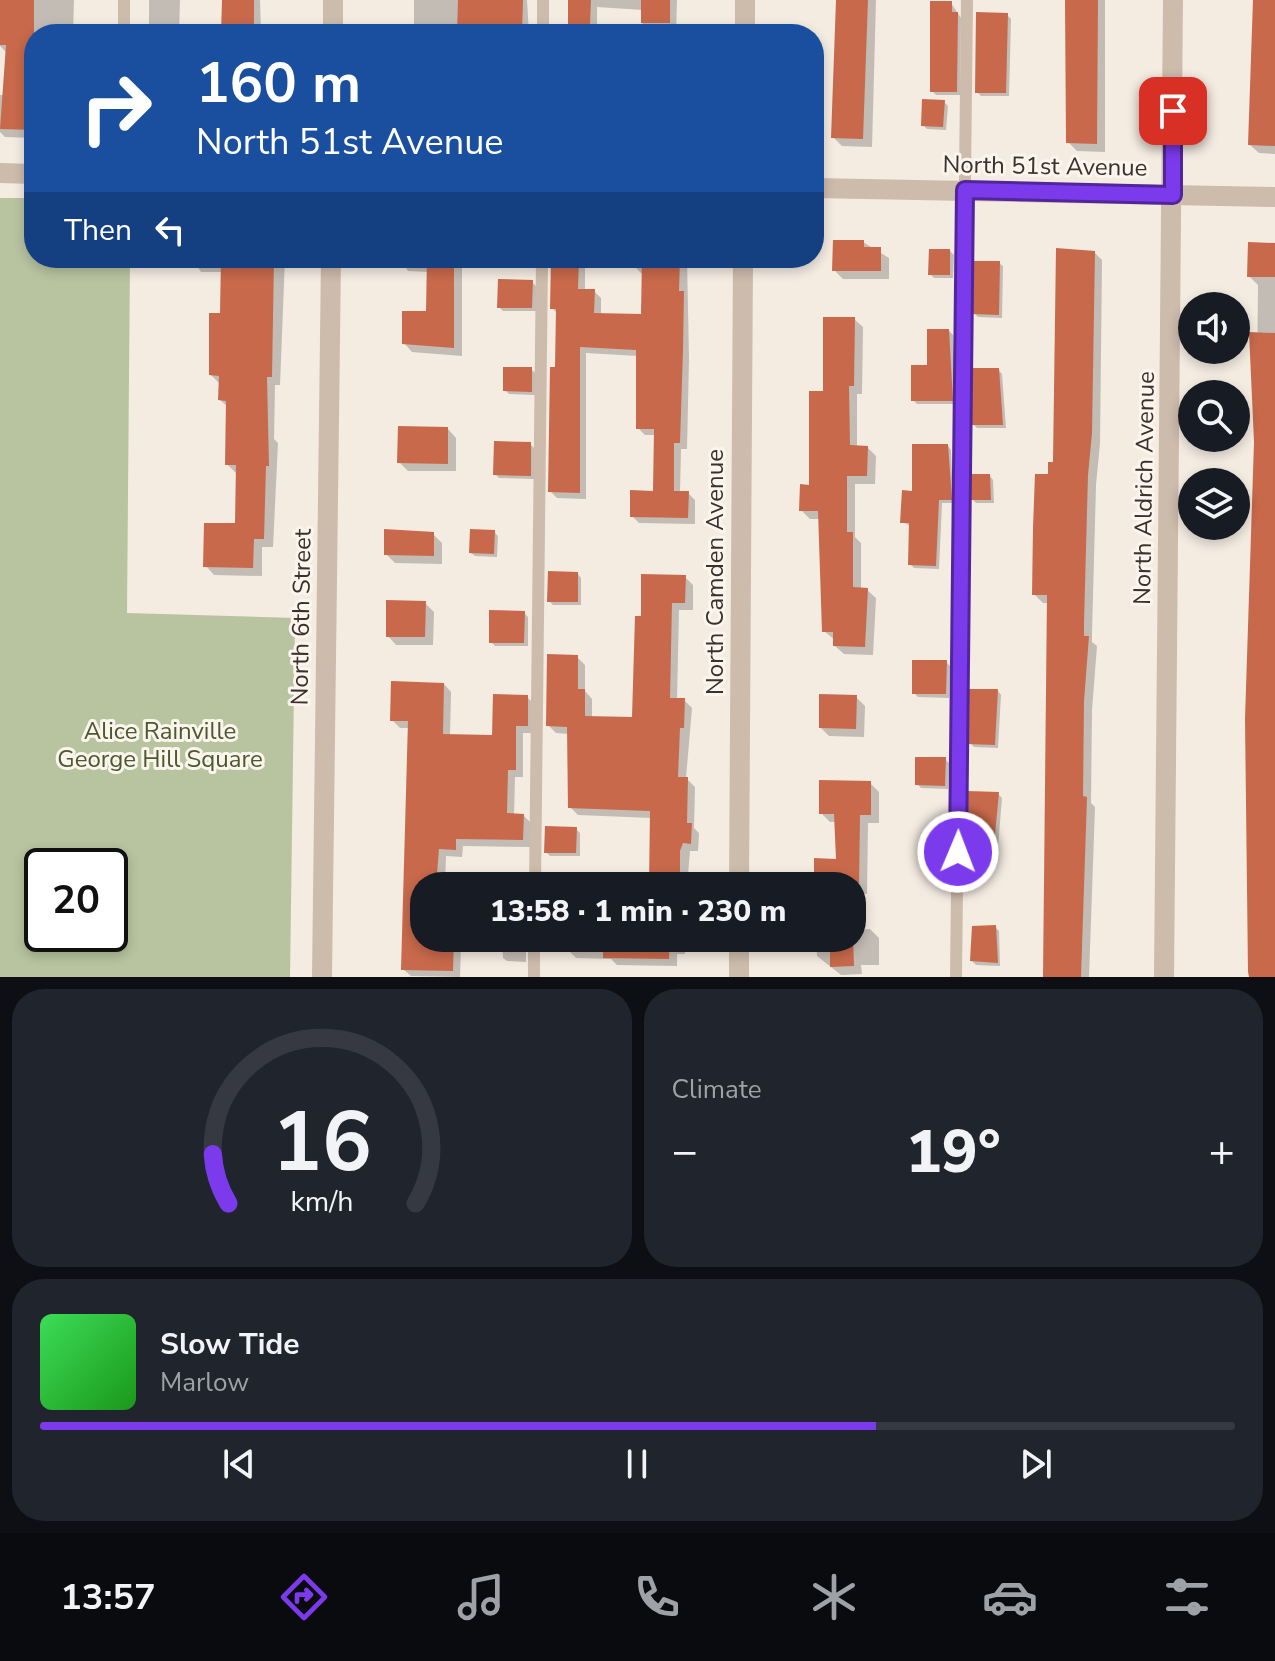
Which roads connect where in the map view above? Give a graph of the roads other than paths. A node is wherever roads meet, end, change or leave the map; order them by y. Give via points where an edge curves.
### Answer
1 (124, 0) edge
2 (333, 0) edge
3 (543, 0) edge
4 (745, 0) edge
5 (967, 0) edge
6 (1173, 0) edge
7 (124, 24) edge
8 (333, 24) edge
9 (543, 24) edge
10 (745, 24) edge
11 (0, 173) edge
12 (24, 174) edge
13 (824, 188) edge
14 (965, 190) junction
15 (1173, 195) junction
16 (1275, 197) edge
17 (331, 268) edge
18 (542, 268) edge
19 (743, 268) edge
20 (535, 872) edge
21 (739, 872) edge
22 (534, 952) edge
23 (739, 952) edge
24 (322, 977) edge
25 (534, 977) edge
26 (739, 977) edge
27 (956, 977) edge
28 (1164, 977) edge

1 - 7 lane
2 - 8 street
3 - 9 lane
4 - 10 street
5 - 14 lane
6 - 15 street, North Aldrich Avenue
11 - 12 street
13 - 14 street, North 51st Avenue
14 - 15 street, North 51st Avenue
14 - 27 lane
15 - 16 street, North 51st Avenue
15 - 28 street, North Aldrich Avenue
17 - 24 street, North 6th Street
18 - 20 lane
19 - 21 street, North Camden Avenue
22 - 25 lane
23 - 26 street

